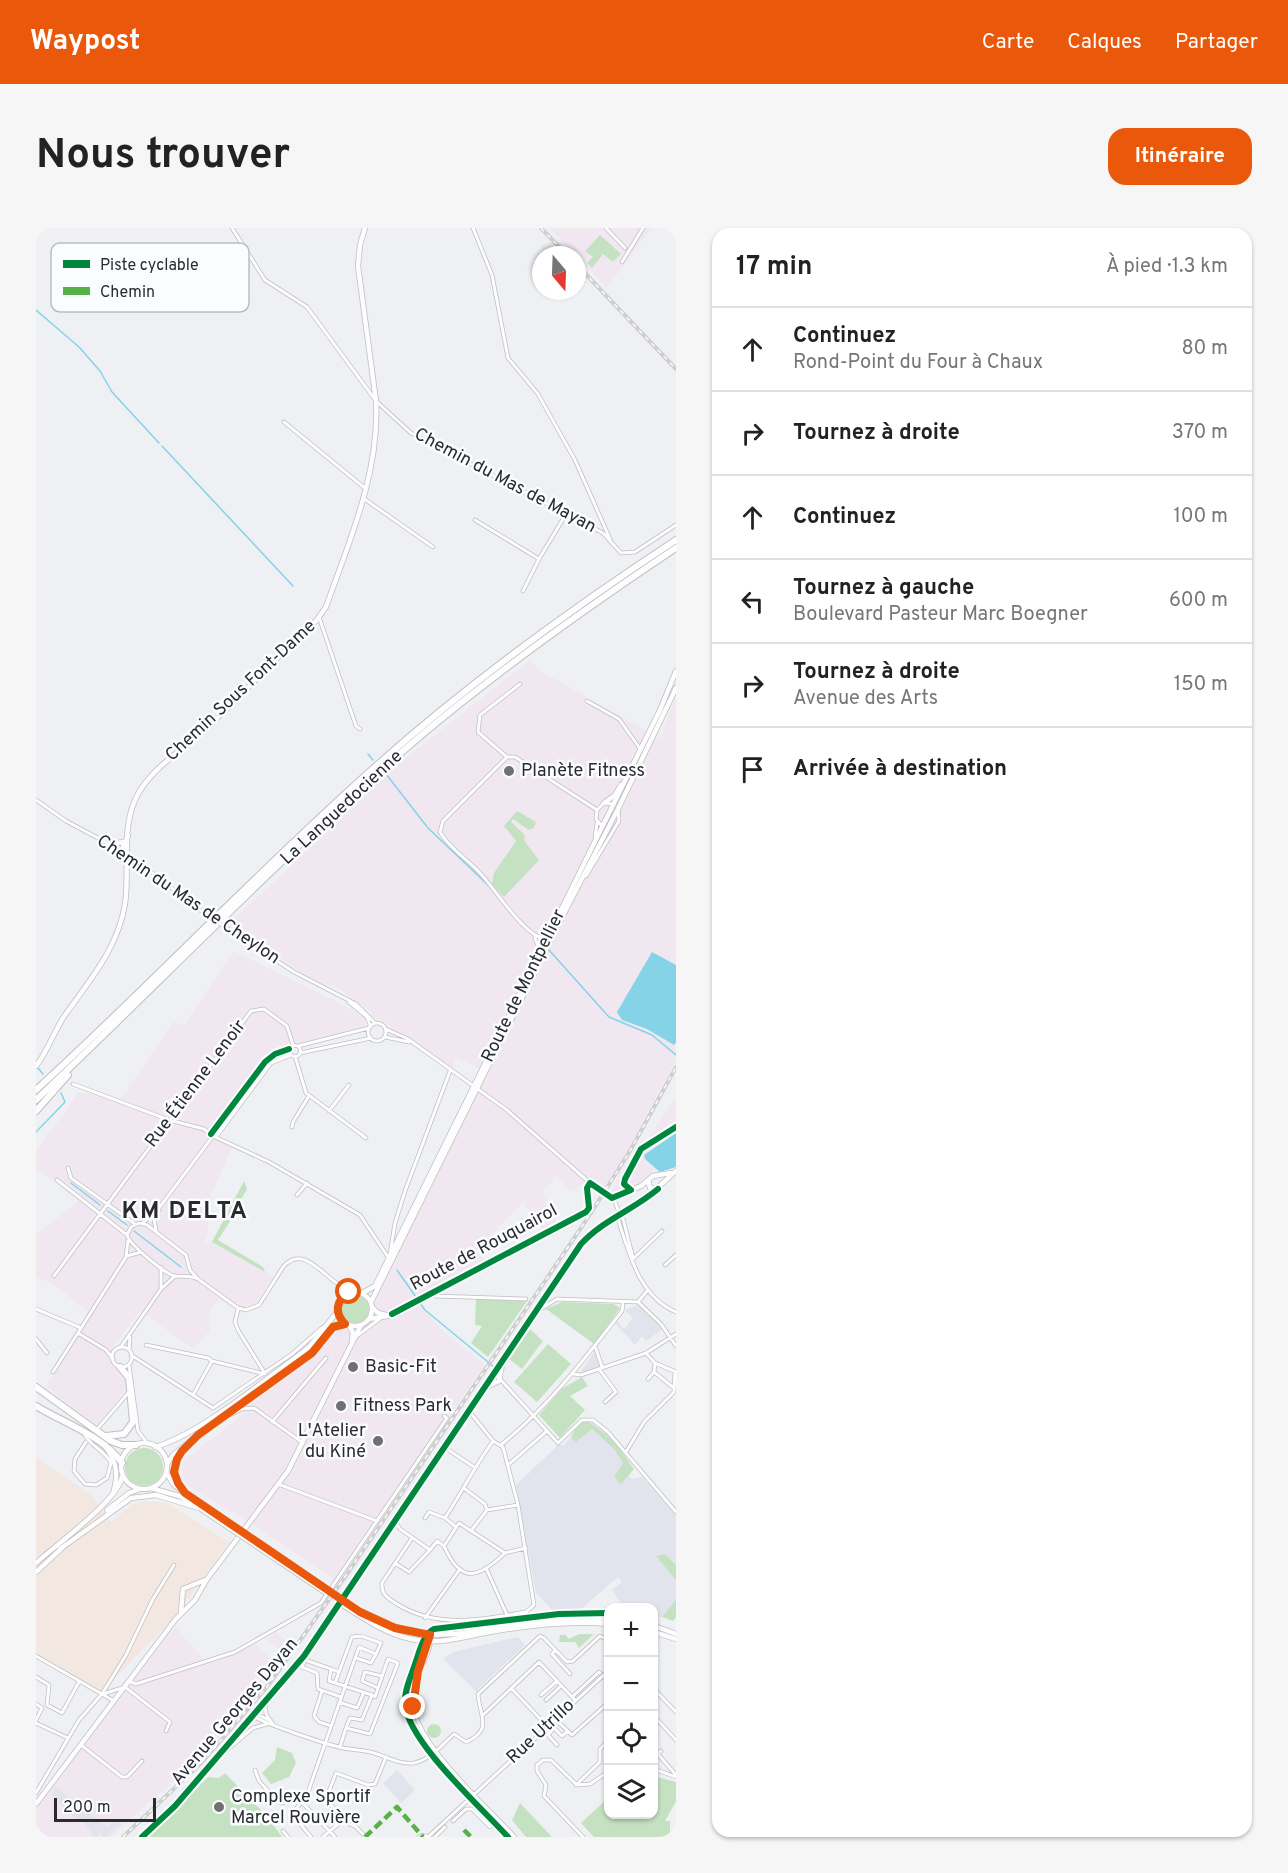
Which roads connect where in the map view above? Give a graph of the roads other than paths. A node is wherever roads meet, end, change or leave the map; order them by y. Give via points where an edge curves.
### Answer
1 (232, 228) edge
2 (365, 228) edge
3 (473, 228) edge
4 (606, 228) edge
5 (643, 228) edge
6 (242, 243) edge
7 (626, 248) dead end
8 (249, 255) edge
9 (622, 262) dead end
10 (376, 401) junction
11 (284, 422) dead end
12 (366, 489) junction
13 (363, 498) junction
14 (566, 514) junction
15 (475, 520) dead end
16 (676, 525) edge
17 (676, 540) edge
18 (611, 541) junction
19 (433, 547) dead end
20 (676, 548) edge
21 (539, 559) junction
22 (523, 591) dead end
23 (319, 617) junction
24 (676, 671) edge
25 (520, 684) dead end
26 (676, 688) edge
27 (587, 701) dead end
28 (360, 729) dead end
29 (641, 750) junction
30 (507, 757) junction
31 (636, 760) junction
32 (36, 800) edge
33 (604, 803) junction
34 (616, 807) junction
35 (597, 810) junction
36 (597, 821) junction
37 (615, 825) junction
38 (606, 827) junction
39 (128, 836) junction
40 (124, 842) junction
41 (109, 844) junction
42 (593, 847) junction
43 (121, 851) junction
44 (128, 854) junction
45 (578, 888) junction
46 (533, 933) junction
47 (546, 940) junction
48 (540, 951) junction
49 (343, 997) junction
50 (375, 1023) junction
51 (369, 1027) junction
52 (386, 1029) junction
53 (385, 1036) junction
54 (371, 1038) junction
55 (411, 1042) junction
56 (94, 1045) junction
57 (296, 1046) junction
58 (289, 1049) junction
59 (300, 1053) junction
60 (293, 1056) junction
61 (36, 1066) edge
62 (450, 1071) junction
63 (73, 1084) dead end
64 (349, 1085) dead end
65 (475, 1088) junction
66 (36, 1090) edge
67 (309, 1096) junction
68 (36, 1100) edge
69 (36, 1111) edge
70 (329, 1111) junction
71 (169, 1120) junction
72 (292, 1127) dead end
73 (214, 1135) junction
74 (366, 1138) dead end
75 (68, 1168) dead end
76 (676, 1170) edge
77 (658, 1176) junction
78 (73, 1179) junction
79 (57, 1180) dead end
80 (662, 1182) junction
81 (307, 1183) junction
82 (63, 1184) junction
83 (649, 1185) junction
84 (593, 1186) junction
85 (658, 1189) junction
86 (297, 1195) dead end
87 (649, 1196) junction
88 (615, 1202) dead end
89 (107, 1204) junction
90 (159, 1208) junction
91 (101, 1213) junction
92 (620, 1215) junction
93 (143, 1223) junction
94 (135, 1224) junction
95 (662, 1231) dead end
96 (157, 1233) junction
97 (128, 1238) junction
98 (142, 1252) junction
99 (676, 1255) edge
100 (126, 1257) junction
101 (389, 1259) junction
102 (633, 1260) junction
103 (665, 1265) dead end
104 (189, 1266) junction
105 (161, 1268) junction
106 (182, 1274) junction
107 (54, 1276) dead end
108 (175, 1276) junction
109 (198, 1280) junction
110 (340, 1285) junction
111 (161, 1289) junction
112 (355, 1291) junction
113 (648, 1291) junction
114 (362, 1293) junction
115 (431, 1293) junction
116 (546, 1296) junction
117 (341, 1298) junction
118 (526, 1299) dead end
119 (555, 1300) junction
120 (638, 1302) junction
121 (372, 1304) junction
122 (623, 1304) junction
123 (36, 1308) edge
124 (238, 1308) junction
125 (338, 1311) junction
126 (676, 1312) edge
127 (392, 1314) junction
128 (534, 1314) junction
129 (382, 1317) junction
130 (369, 1319) junction
131 (347, 1324) junction
132 (327, 1325) junction
133 (361, 1325) junction
134 (81, 1328) junction
135 (78, 1333) junction
136 (676, 1334) edge
137 (131, 1335) junction
138 (356, 1337) junction
139 (36, 1339) edge
140 (670, 1339) junction
141 (146, 1345) dead end
142 (350, 1346) junction
143 (595, 1346) junction
144 (676, 1346) edge
145 (120, 1348) junction
146 (106, 1350) junction
147 (129, 1350) junction
148 (116, 1351) junction
149 (47, 1353) dead end
150 (646, 1353) junction
151 (131, 1355) junction
152 (327, 1358) dead end
153 (113, 1359) junction
154 (140, 1361) junction
155 (212, 1361) junction
156 (130, 1363) junction
157 (656, 1364) junction
158 (120, 1367) junction
159 (601, 1369) junction
160 (53, 1372) dead end
161 (654, 1372) junction
162 (675, 1373) edge
163 (265, 1374) junction
164 (572, 1374) junction
165 (496, 1379) junction
166 (648, 1379) dead end
167 (36, 1387) edge
168 (132, 1389) junction
169 (675, 1391) edge
170 (193, 1396) junction
171 (605, 1402) dead end
172 (36, 1406) edge
173 (469, 1411) junction
174 (444, 1416) dead end
175 (225, 1417) junction
176 (534, 1417) junction
177 (272, 1422) junction
178 (99, 1427) dead end
179 (547, 1431) junction
180 (83, 1432) junction
181 (101, 1435) junction
182 (198, 1435) junction
183 (492, 1441) junction
184 (86, 1442) dead end
185 (303, 1443) junction
186 (148, 1444) junction
187 (502, 1444) junction
188 (136, 1445) junction
189 (105, 1447) junction
190 (155, 1447) junction
191 (444, 1448) junction
192 (626, 1452) junction
193 (122, 1464) junction
194 (167, 1464) junction
195 (508, 1465) junction
196 (474, 1467) junction
197 (166, 1472) junction
198 (123, 1474) junction
199 (278, 1484) junction
200 (151, 1488) junction
201 (140, 1489) junction
202 (464, 1489) junction
203 (185, 1493) junction
204 (113, 1496) junction
205 (518, 1505) junction
206 (199, 1508) junction
207 (487, 1510) junction
208 (676, 1512) edge
209 (425, 1518) dead end
210 (445, 1518) junction
211 (394, 1520) junction
212 (377, 1521) junction
213 (231, 1527) junction
214 (456, 1527) junction
215 (471, 1531) junction
216 (412, 1538) junction
217 (444, 1546) junction
218 (526, 1548) junction
219 (60, 1549) junction
220 (430, 1550) junction
221 (505, 1553) junction
222 (36, 1563) edge
223 (395, 1563) junction
224 (174, 1565) dead end
225 (460, 1569) junction
226 (487, 1570) junction
227 (36, 1572) edge
228 (207, 1579) junction
229 (192, 1587) junction
230 (197, 1594) junction
231 (182, 1600) junction
232 (191, 1603) junction
233 (342, 1603) junction
234 (181, 1613) junction
235 (507, 1615) junction
236 (425, 1618) junction
237 (604, 1622) edge
238 (604, 1622) edge
239 (658, 1627) edge
240 (658, 1633) edge
241 (676, 1634) edge
242 (430, 1635) junction
243 (604, 1638) edge
244 (676, 1639) edge
245 (429, 1642) junction
246 (555, 1650) junction
247 (376, 1654) junction
248 (36, 1656) edge
249 (356, 1658) junction
250 (331, 1669) junction
251 (339, 1671) junction
252 (600, 1673) dead end
253 (570, 1674) dead end
254 (604, 1675) edge
255 (382, 1676) junction
256 (36, 1677) edge
257 (129, 1681) junction
258 (557, 1681) junction
259 (79, 1682) junction
260 (335, 1683) junction
261 (345, 1686) junction
262 (561, 1686) junction
263 (125, 1687) junction
264 (378, 1688) junction
265 (511, 1688) junction
266 (322, 1690) junction
267 (110, 1691) junction
268 (364, 1692) junction
269 (658, 1693) edge
270 (102, 1694) junction
271 (541, 1695) dead end
272 (341, 1696) junction
273 (374, 1696) junction
274 (116, 1698) junction
275 (573, 1698) junction
276 (384, 1699) junction
277 (546, 1700) dead end
278 (265, 1702) junction
279 (339, 1702) junction
280 (36, 1704) edge
281 (47, 1705) junction
282 (42, 1707) junction
283 (604, 1707) edge
284 (676, 1712) edge
285 (254, 1714) junction
286 (483, 1715) junction
287 (555, 1719) junction
288 (658, 1720) edge
289 (36, 1721) edge
290 (272, 1722) junction
291 (267, 1724) junction
292 (330, 1726) junction
293 (547, 1726) junction
294 (346, 1728) junction
295 (166, 1731) dead end
296 (568, 1731) junction
297 (68, 1738) junction
298 (676, 1740) edge
299 (325, 1742) junction
300 (81, 1745) junction
301 (557, 1745) dead end
302 (604, 1745) edge
303 (340, 1747) junction
304 (436, 1751) junction
305 (658, 1753) edge
306 (222, 1754) junction
307 (386, 1757) junction
308 (142, 1761) dead end
309 (658, 1769) edge
310 (255, 1770) dead end
311 (604, 1775) edge
312 (676, 1776) edge
313 (576, 1785) junction
314 (36, 1793) edge
315 (475, 1794) junction
316 (303, 1802) junction
317 (36, 1804) edge
318 (343, 1820) junction
319 (453, 1821) dead end
320 (445, 1827) dead end
321 (490, 1827) dead end
322 (283, 1831) dead end
323 (331, 1832) junction
324 (142, 1837) edge
325 (288, 1837) edge
326 (311, 1837) edge
327 (322, 1837) edge
328 (335, 1837) edge
329 (366, 1837) edge
330 (419, 1837) edge
331 (428, 1837) edge
332 (435, 1837) edge
333 (515, 1837) edge
334 (583, 1837) edge

1 - 6 street, Chemin du Mas de Mayan
2 - 10 main road, Chemin Sous Font-Dame via 358,266
3 - 18 street via 492,275 508,358 538,394 585,480
4 - 7 street
5 - 9 street
8 - 10 street, Chemin du Mas de Mayan via 265,280 307,307
10 - 12 main road, Chemin Sous Font-Dame
10 - 14 street, Chemin du Mas de Mayan via 411,434
11 - 12 street
12 - 13 main road, Chemin Sous Font-Dame
13 - 19 street
13 - 23 main road, Chemin Sous Font-Dame via 326,608
14 - 18 street, Chemin du Mas de Mayan
14 - 21 street
15 - 21 street
16 - 18 street, Chemin du Mas de Mayan via 628,554 619,552
17 - 66 highway, La Languedocienne via 534,638 420,728 274,860
20 - 56 highway, La Languedocienne via 540,642 424,733 341,806
21 - 22 street
23 - 28 street via 337,677
23 - 39 main road, Chemin Sous Font-Dame via 146,783 132,809
24 - 29 main road, Route de Montpellier
25 - 30 street via 477,720 478,733
26 - 34 main road, Route de Montpellier
27 - 29 street via 619,719
29 - 31 main road, Route de Montpellier
30 - 35 street via 516,757
30 - 46 street via 443,820 440,832
31 - 33 main road via 615,795
31 - 34 main road, Route de Montpellier
32 - 41 street, Chemin du Mas de Cheylon
33 - 34 street
33 - 35 street
34 - 37 street via 620,818
34 - 38 main road, Route de Montpellier
35 - 36 street
36 - 38 street
36 - 42 street
37 - 38 street
37 - 45 street
38 - 42 main road, Route de Montpellier
38 - 45 main road, Route de Montpellier
39 - 40 main road, Chemin Sous Font-Dame
39 - 44 main road, Chemin Sous Font-Dame
40 - 41 main road
40 - 43 main road, Chemin Sous Font-Dame
41 - 43 street, Chemin du Mas de Cheylon
42 - 47 main road, Route de Montpellier
43 - 44 street, Chemin du Mas de Cheylon
44 - 49 street, Chemin du Mas de Cheylon, bridge via 228,929 294,972
44 - 61 main road, Chemin Sous Font-Dame via 125,907 115,939
45 - 65 main road, Route de Montpellier
46 - 47 street
46 - 48 street
47 - 48 main road, Route de Montpellier
48 - 65 main road, Route de Montpellier
49 - 50 street, Chemin du Mas de Cheylon via 360,1006
49 - 51 street, Chemin du Mas de Cheylon via 362,1011
50 - 51 street
50 - 52 street
51 - 54 street
51 - 57 street
52 - 53 street
52 - 55 street
53 - 54 street via 380,1040
53 - 55 street
54 - 59 street
55 - 62 street
56 - 68 highway, La Languedocienne
56 - 69 highway
57 - 58 street
57 - 59 street
57 - 71 street, Rue Étienne Lenoir via 287,1026 264,1009 254,1009
58 - 60 street
58 - 73 street via 265,1062
59 - 60 street
60 - 67 street
60 - 73 street via 271,1063
62 - 65 street
62 - 101 street via 405,1191
63 - 71 street
64 - 70 street
65 - 84 street via 530,1129
65 - 101 main road, Route de Montpellier
65 - 121 main road, Route de Montpellier
67 - 70 street
67 - 72 street
70 - 74 street
71 - 73 street via 195,1125
71 - 89 street, Rue Étienne Lenoir
73 - 81 street
73 - 90 street
75 - 78 street
76 - 77 main road
76 - 80 main road
77 - 80 main road
77 - 83 main road via 653,1176
78 - 82 street
78 - 89 street
79 - 82 street
80 - 85 main road
81 - 86 street
81 - 101 street via 360,1215
82 - 91 street
83 - 84 main road via 616,1197
83 - 85 main road
83 - 87 main road
84 - 115 main road, Route de Rouquairol via 586,1212
85 - 87 main road
87 - 92 main road
88 - 92 street
89 - 91 street, Rue Étienne Lenoir
89 - 94 street
90 - 93 street
90 - 96 street via 154,1219
91 - 97 street
91 - 107 street, Rue Étienne Lenoir
92 - 102 street
92 - 116 main road via 594,1230
93 - 94 street
93 - 96 street
94 - 97 street
95 - 102 street
96 - 104 street via 186,1255
97 - 98 street
97 - 100 street
98 - 100 street
98 - 105 street
99 - 103 street
100 - 134 street
101 - 114 main road, Route de Montpellier via 375,1286
102 - 113 street
104 - 106 street
104 - 109 street
105 - 108 street
105 - 111 street
106 - 108 street
106 - 109 street
108 - 111 street
109 - 124 street
110 - 112 street
110 - 117 street
110 - 124 street via 308,1261 293,1259 282,1267 259,1305 246,1310
111 - 137 street
112 - 114 main road
112 - 117 main road
113 - 120 street
113 - 126 street via 661,1305
114 - 121 main road
115 - 118 street
115 - 127 main road, Route de Rouquairol
116 - 119 street
116 - 128 main road
117 - 125 main road
119 - 122 street
119 - 128 street
120 - 122 street
120 - 140 street via 661,1324
121 - 127 main road via 378,1313
121 - 130 main road
122 - 143 street
123 - 134 street
124 - 163 street via 235,1323
125 - 131 main road
125 - 132 main road
127 - 129 main road, Route de Rouquairol
128 - 165 main road via 502,1362
129 - 130 main road, Route de Rouquairol
129 - 138 street
130 - 133 main road
131 - 133 main road
131 - 142 main road via 353,1333
131 - 175 main road via 333,1327 312,1353
132 - 163 street
132 - 190 main road via 309,1347 232,1402
133 - 138 main road
134 - 135 street
135 - 146 street
135 - 160 street
136 - 140 street
137 - 145 street
137 - 147 street
138 - 142 main road
139 - 149 street
140 - 144 street
140 - 150 street
141 - 155 street
142 - 185 main road
143 - 159 street
143 - 164 street
145 - 147 street
145 - 148 street
146 - 148 street
146 - 153 street
147 - 151 street
148 - 153 street
150 - 157 street
150 - 159 street
151 - 154 street
151 - 156 street
152 - 177 street
153 - 158 street
154 - 156 street
154 - 170 street
155 - 163 street
155 - 170 street
156 - 158 street
156 - 168 street
157 - 161 street
157 - 162 street
158 - 168 highway
159 - 164 street
159 - 171 street via 616,1392
161 - 166 street
161 - 169 street
162 - 169 street
163 - 170 street via 213,1408
164 - 176 street
165 - 173 main road, Avenue Georges Dayan
165 - 176 street
167 - 181 highway
168 - 178 street
168 - 181 highway via 131,1427 119,1436
168 - 186 street via 138,1431
169 - 192 street via 644,1422
172 - 180 highway
173 - 183 street
173 - 191 main road, Avenue Georges Dayan
174 - 212 street via 447,1418
175 - 177 street via 254,1408
175 - 182 main road
176 - 179 street
176 - 187 street
177 - 185 street
179 - 192 street via 558,1443 588,1419 609,1432
179 - 195 street
180 - 184 street via 111,1463 107,1479 96,1485 85,1484 74,1471 75,1459
180 - 189 highway
181 - 188 highway via 116,1444
182 - 194 main road
182 - 203 main road via 175,1464 175,1478
183 - 187 street
183 - 196 street
185 - 199 main road
186 - 188 main road
186 - 190 main road
187 - 195 street
188 - 193 main road via 127,1451
189 - 193 highway
189 - 204 main road via 116,1467
190 - 194 main road
191 - 196 street
191 - 211 main road, Avenue Georges Dayan
192 - 208 street
193 - 198 main road
194 - 197 main road
195 - 205 street
196 - 202 street
197 - 200 main road
197 - 203 main road via 169,1481
198 - 201 main road
198 - 204 main road
199 - 212 street
199 - 228 main road
200 - 201 main road
200 - 206 main road via 179,1496
201 - 219 main road via 124,1497
202 - 207 street via 485,1504
202 - 210 street
203 - 213 main road
204 - 222 main road
205 - 207 street
205 - 218 street
206 - 213 main road
206 - 219 main road via 156,1495 131,1498
207 - 215 street
209 - 210 street via 433,1512
210 - 214 street
211 - 216 street
211 - 278 main road, Avenue Georges Dayan via 304,1656
212 - 257 street via 321,1604 235,1652 136,1684
213 - 233 main road, bridge
214 - 215 street via 459,1524
214 - 217 street
215 - 221 street
216 - 220 street
216 - 223 street
217 - 220 street via 437,1541
217 - 225 street
218 - 221 street
218 - 235 street via 536,1599 530,1610
219 - 227 main road
220 - 223 street via 409,1572
221 - 226 street
223 - 236 street via 382,1583 383,1594
224 - 270 street
225 - 226 street via 475,1575
225 - 236 street
226 - 235 street
228 - 229 main road
228 - 230 main road
229 - 230 main road
229 - 231 main road via 183,1589
230 - 232 main road
231 - 232 main road
231 - 234 main road
232 - 234 main road
233 - 242 main road via 387,1625
233 - 245 main road via 393,1634
234 - 257 main road
235 - 236 street via 450,1622
237 - 242 main road via 554,1620
238 - 245 main road via 558,1624
239 - 241 main road
240 - 244 main road
242 - 245 street
243 - 246 street via 600,1636 569,1662
245 - 304 street via 412,1703 418,1726
246 - 253 street via 552,1654
246 - 286 street via 543,1636 532,1643 478,1694
247 - 249 street via 371,1663
247 - 249 street via 359,1647
247 - 251 street via 381,1643 352,1637
248 - 259 street
249 - 261 street
250 - 251 street
250 - 260 street via 328,1679
250 - 266 street via 305,1660 302,1666 317,1673 316,1684
251 - 260 street
252 - 275 street
254 - 275 street, Rue Utrillo
255 - 264 street
255 - 264 street via 365,1672 362,1681
255 - 276 street via 388,1659 398,1663
256 - 281 street via 49,1685
257 - 263 main road
258 - 262 street
258 - 265 street via 538,1662
258 - 271 street
259 - 270 street
259 - 281 street via 62,1713
260 - 261 street
261 - 268 street
261 - 272 street
262 - 275 street
262 - 277 street
263 - 267 street
263 - 274 main road
263 - 295 street via 170,1722
264 - 273 street
265 - 286 street
265 - 293 street
266 - 272 street
266 - 292 street via 314,1716
267 - 270 street
267 - 274 street
268 - 273 street
268 - 279 street via 357,1708
269 - 284 street
270 - 274 street
270 - 297 street
272 - 279 street
273 - 276 street
273 - 294 street via 362,1720 350,1718
274 - 300 main road
275 - 287 street, Rue Utrillo
276 - 294 street via 370,1734
278 - 285 main road, Avenue Georges Dayan
278 - 290 street
279 - 292 street
280 - 282 street
281 - 282 street
282 - 289 street
283 - 296 street via 572,1735
285 - 290 street
285 - 291 street
285 - 306 main road, Avenue Georges Dayan
286 - 304 street via 483,1728 470,1741 462,1742 454,1734
287 - 293 street, Rue Utrillo
287 - 296 street
288 - 298 street
289 - 297 street
290 - 291 street
290 - 299 street
291 - 306 street via 254,1728
292 - 299 street
293 - 315 street, Rue Utrillo
294 - 303 street
296 - 301 street via 562,1736 554,1728 548,1735
297 - 314 street
299 - 303 street
299 - 316 street
300 - 308 street via 122,1777 128,1777
300 - 317 main road
302 - 313 street via 600,1749 600,1762
303 - 307 street
304 - 307 street via 414,1763
304 - 315 street
305 - 312 street
306 - 324 main road, Avenue Georges Dayan
307 - 318 street via 374,1785 336,1773 326,1799
309 - 312 street
310 - 316 street via 259,1781 278,1802 293,1796
311 - 313 street via 590,1784
313 - 334 street via 550,1760 537,1765 546,1785 544,1796
315 - 331 street, Rue Utrillo
315 - 333 street
316 - 323 street
316 - 326 street via 292,1815
318 - 323 street
318 - 329 street
319 - 321 street via 466,1809 472,1809
320 - 332 street
322 - 325 street
323 - 327 street
323 - 328 street
330 - 331 street

